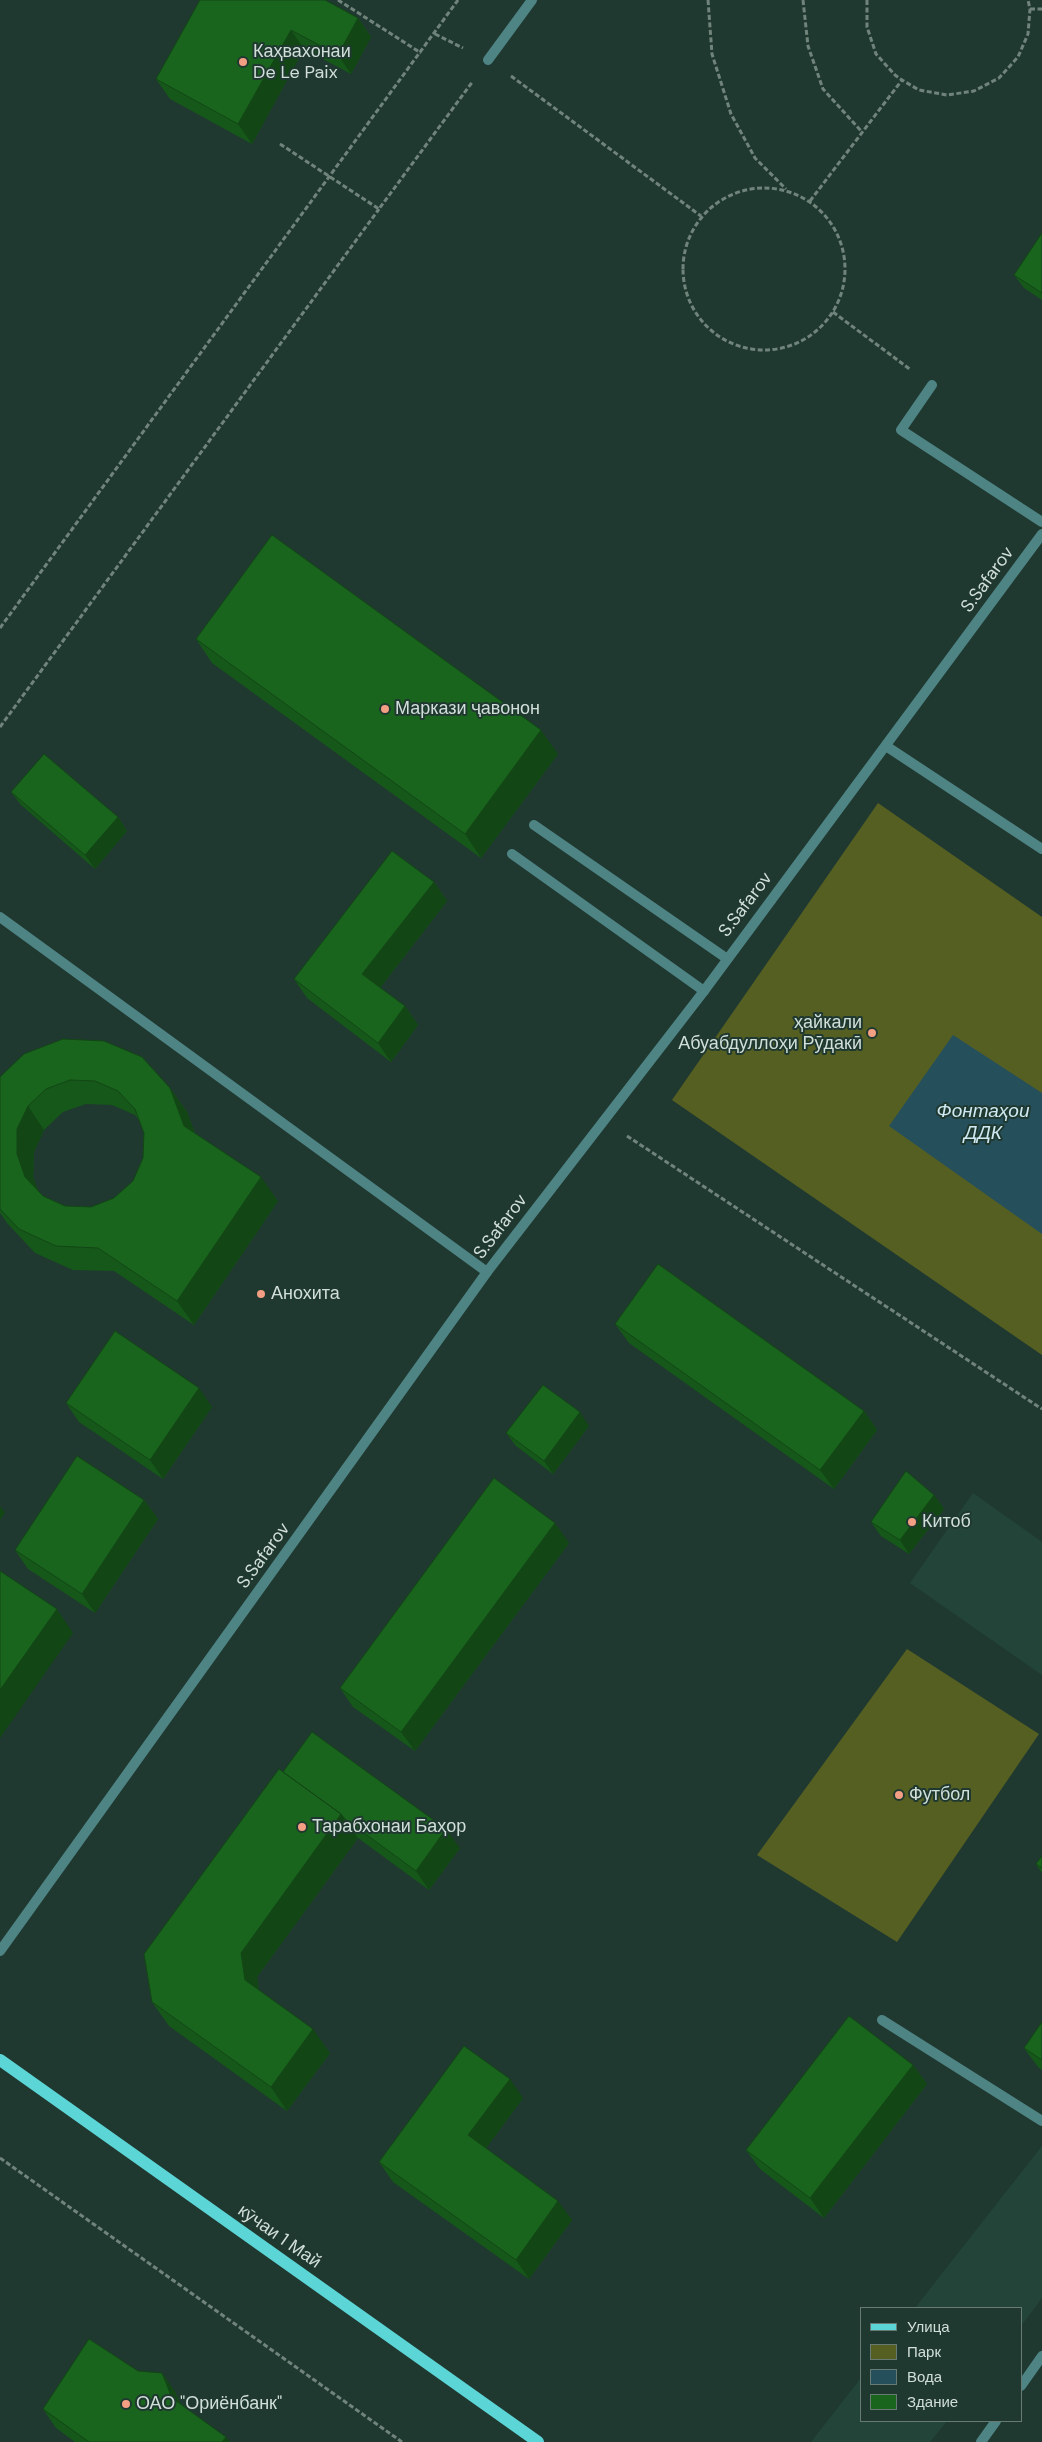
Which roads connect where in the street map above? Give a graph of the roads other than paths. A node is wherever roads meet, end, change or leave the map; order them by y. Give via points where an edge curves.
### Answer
1 (532, 0) edge
2 (488, 60) road end
3 (932, 385) road end
4 (1042, 522) edge
5 (1042, 534) edge
6 (886, 746) junction
7 (534, 825) dead end
8 (1042, 849) edge
9 (512, 854) dead end
10 (0, 917) edge
11 (726, 958) junction
12 (704, 991) junction
13 (488, 1272) junction
14 (0, 1950) edge
15 (882, 2020) dead end
16 (0, 2060) edge
17 (1042, 2121) edge
18 (1042, 2356) edge
19 (1022, 2385) edge
20 (995, 2422) edge
21 (538, 2442) edge
22 (982, 2442) edge

1 - 2 street
3 - 4 street via 900,430
5 - 6 street, S.Safarov
6 - 8 street
6 - 11 street, S.Safarov
7 - 11 street
9 - 12 street
10 - 13 street
11 - 12 street, S.Safarov
12 - 13 street, S.Safarov
13 - 14 street, S.Safarov
15 - 17 street
16 - 21 main road, кӯчаи 1 Май
18 - 19 street
20 - 22 street

